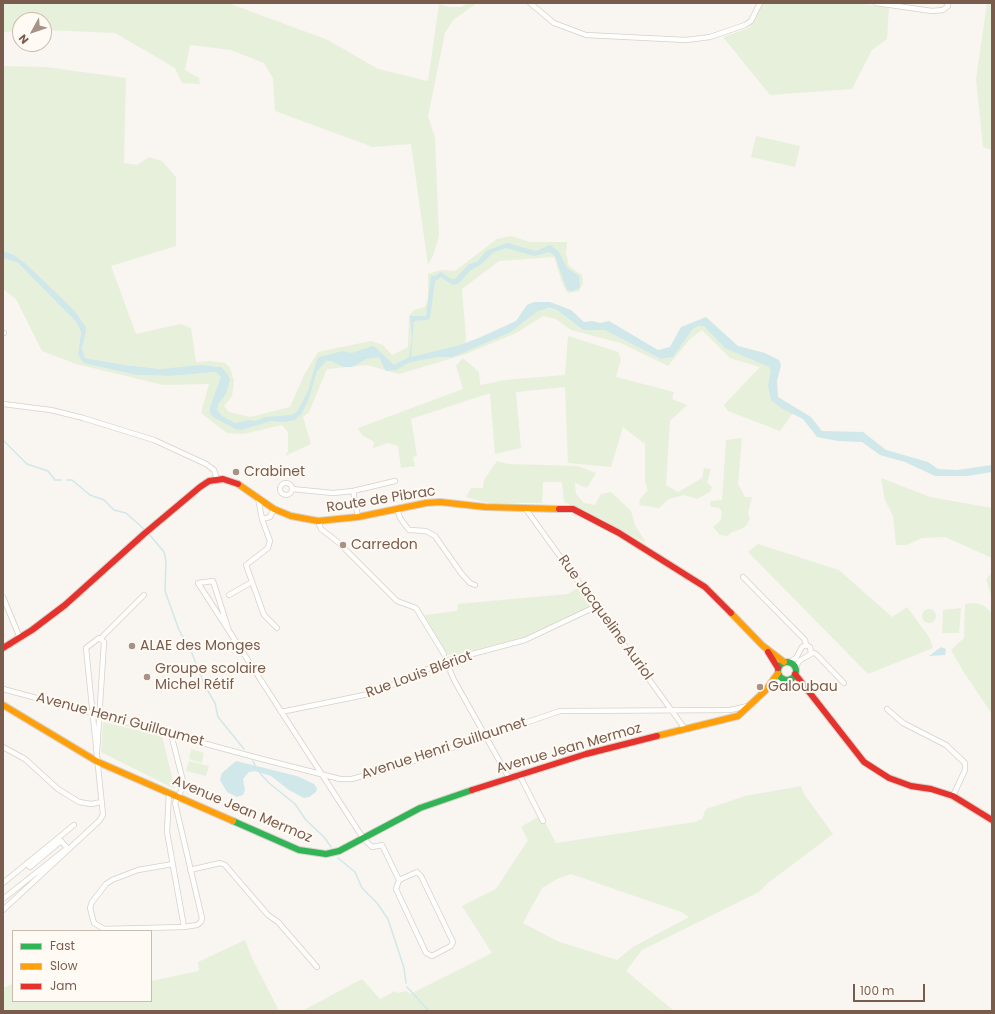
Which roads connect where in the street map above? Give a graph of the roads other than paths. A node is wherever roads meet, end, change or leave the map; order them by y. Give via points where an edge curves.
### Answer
1 (530, 3) edge
2 (760, 3) edge
3 (876, 3) edge
4 (947, 3) edge
5 (3, 404) edge
6 (217, 480) junction
7 (395, 481) dead end
8 (292, 489) dead end
9 (353, 491) junction
10 (258, 498) junction
11 (525, 508) junction
12 (274, 509) junction
13 (397, 509) junction
14 (358, 516) junction
15 (262, 519) junction
16 (318, 521) junction
17 (743, 577) dead end
18 (252, 582) junction
19 (475, 585) dead end
20 (144, 595) dead end
21 (229, 595) dead end
22 (3, 597) edge
23 (596, 606) junction
24 (277, 628) dead end
25 (229, 631) junction
26 (20, 638) junction
27 (101, 639) junction
28 (806, 645) junction
29 (763, 646) junction
30 (3, 648) edge
31 (811, 652) junction
32 (444, 654) dead end
33 (446, 661) junction
34 (787, 662) junction
35 (795, 671) junction
36 (782, 675) junction
37 (844, 683) dead end
38 (3, 689) edge
39 (813, 698) junction
40 (3, 705) edge
41 (750, 705) junction
42 (671, 709) junction
43 (887, 709) dead end
44 (281, 712) junction
45 (92, 713) junction
46 (100, 715) junction
47 (685, 730) junction
48 (171, 734) junction
49 (485, 736) junction
50 (3, 747) edge
51 (98, 752) junction
52 (98, 762) junction
53 (519, 774) junction
54 (323, 775) junction
55 (509, 778) junction
56 (169, 792) junction
57 (177, 796) junction
58 (953, 796) junction
59 (102, 802) junction
60 (992, 819) edge
61 (543, 820) dead end
62 (74, 825) dead end
63 (363, 838) junction
64 (67, 848) junction
65 (27, 863) junction
66 (172, 864) junction
67 (190, 870) junction
68 (399, 880) junction
69 (3, 883) edge
70 (3, 899) edge
71 (3, 910) edge
72 (184, 927) junction
73 (317, 967) dead end

1 - 2 street via 554,23 586,35 686,40 710,37 745,25 751,21
3 - 4 street via 932,11 943,10 948,6
5 - 6 street via 51,410 154,440 206,464 214,470
6 - 10 main road, Route de Pibrac via 230,480
6 - 26 main road via 200,487 65,605
7 - 9 street
8 - 9 street via 333,493
9 - 14 street
10 - 12 main road, Route de Pibrac
10 - 15 street
11 - 13 main road, Route de Pibrac via 440,502
11 - 23 street, Rue Jacqueline Auriol
11 - 29 main road, Route de Pibrac via 573,509 619,533 705,587
12 - 15 street via 270,517
12 - 16 main road, Route de Pibrac via 291,516
13 - 14 main road, Route de Pibrac
13 - 19 street via 409,530 426,531 435,536 461,573
14 - 16 main road, Route de Pibrac
15 - 18 street via 270,541 268,548 246,565
16 - 32 street via 320,528 397,601 416,608 421,613
17 - 28 street via 805,640
18 - 21 street
18 - 24 street via 264,615
20 - 27 street
22 - 26 street
23 - 33 street, Rue Louis Blériot via 525,640
23 - 42 street, Rue Jacqueline Auriol
25 - 25 street via 213,580 198,582 218,613
25 - 44 street
26 - 30 main road
27 - 45 street via 86,648
27 - 46 street via 104,642
28 - 31 street via 810,647
28 - 34 street via 796,658
29 - 34 main road, Route de Pibrac
29 - 36 main road, Route de Pibrac
31 - 35 street via 799,661
31 - 37 street
33 - 44 street, Rue Louis Blériot via 374,694
33 - 49 street
34 - 35 main road, Route de Pibrac
34 - 36 main road
35 - 36 main road
35 - 39 main road, Route de Pibrac
36 - 39 main road, Route de Pibrac
36 - 41 main road, Avenue Jean Mermoz
38 - 45 street, Avenue Henri Guillaumet
39 - 58 main road, Route de Pibrac via 857,755 876,770 911,786
40 - 52 main road, Avenue Jean Mermoz
41 - 42 street, Avenue Henri Guillaumet via 730,710
41 - 47 main road, Avenue Jean Mermoz via 738,716
42 - 47 street, Rue Jacqueline Auriol
42 - 49 street, Avenue Henri Guillaumet via 560,711
43 - 58 street via 903,723 946,745 965,763 965,770
44 - 54 street
45 - 46 street, Avenue Henri Guillaumet
45 - 51 street
46 - 48 street, Avenue Henri Guillaumet
46 - 51 street
47 - 53 main road, Avenue Jean Mermoz via 586,754
48 - 54 street, Avenue Henri Guillaumet
48 - 57 street via 184,785
49 - 54 street, Avenue Henri Guillaumet via 405,764 352,779
49 - 55 street
50 - 59 street via 25,759 58,789 78,802
51 - 52 street
52 - 56 main road, Avenue Jean Mermoz
52 - 59 street
53 - 55 main road, Avenue Jean Mermoz
53 - 61 street
54 - 63 street
55 - 63 main road, Avenue Jean Mermoz via 420,808
56 - 57 main road, Avenue Jean Mermoz
56 - 66 street via 167,832
57 - 63 main road, Avenue Jean Mermoz via 299,850 331,853
57 - 67 street via 175,803
58 - 60 main road, Route de Pibrac
59 - 64 street via 103,815 99,821
62 - 65 street
63 - 68 street via 372,847 382,845
64 - 65 street via 61,841 30,867
64 - 70 street
64 - 71 street
65 - 69 street
66 - 72 street
66 - 72 street via 138,870 112,880 90,908 94,923 104,929
67 - 72 street via 202,918 199,924
67 - 73 street via 220,863 225,865
68 - 68 street via 396,889 428,955 432,956 451,946 453,942 420,873

